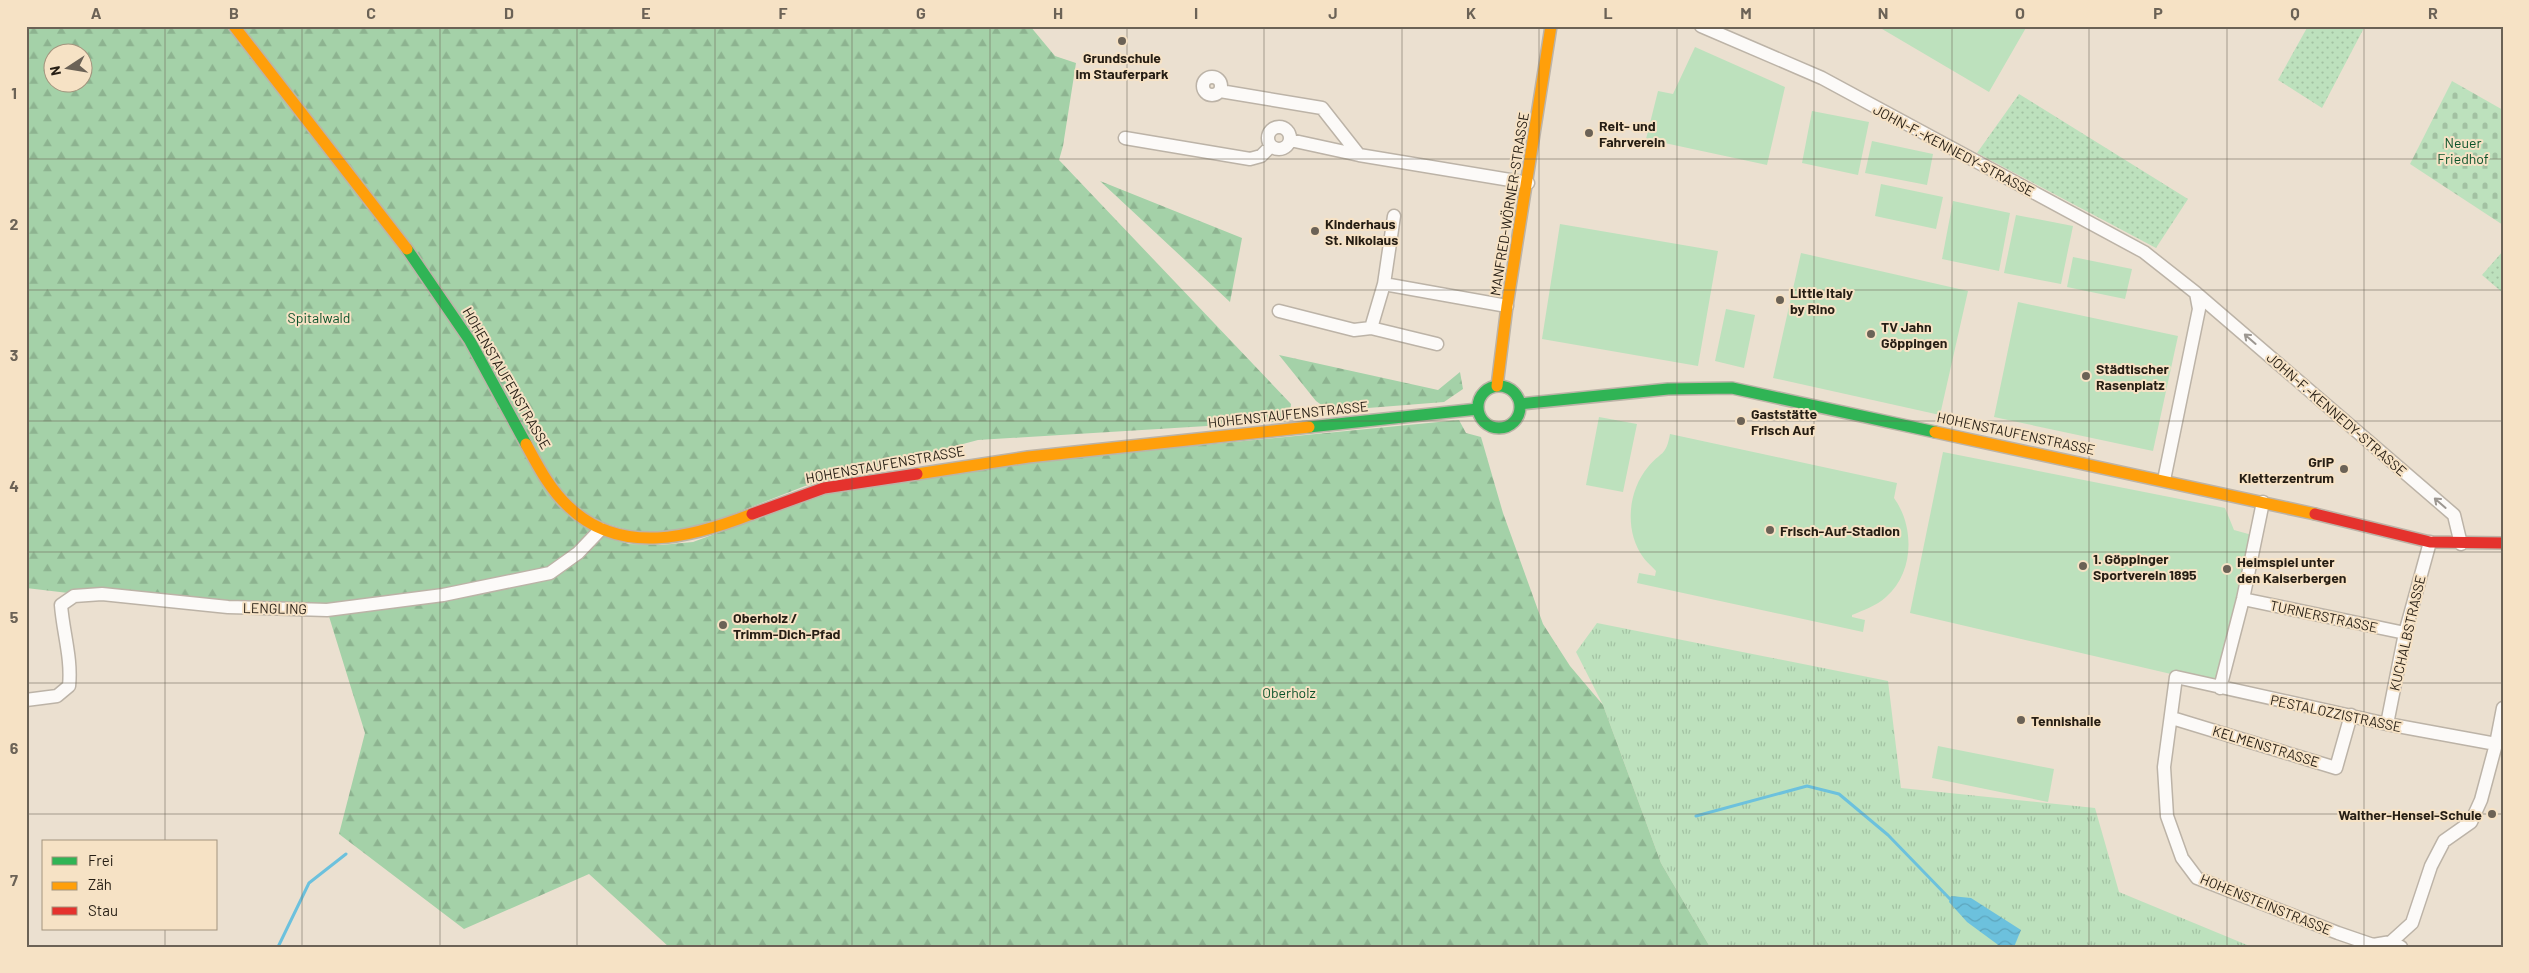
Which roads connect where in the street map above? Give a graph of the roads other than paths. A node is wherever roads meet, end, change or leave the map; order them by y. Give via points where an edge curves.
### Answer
1 (234, 26) edge
2 (1551, 26) edge
3 (1701, 26) edge
4 (1220, 91) dead end
5 (1125, 138) dead end
6 (1290, 140) junction
7 (1271, 146) junction
8 (1360, 155) junction
9 (1528, 183) junction
10 (1394, 216) dead end
11 (1384, 284) junction
12 (2196, 293) junction
13 (1507, 306) junction
14 (1279, 311) dead end
15 (1371, 328) junction
16 (1437, 344) dead end
17 (1497, 386) junction
18 (1520, 404) junction
19 (1478, 409) junction
20 (2164, 480) junction
21 (2263, 502) junction
22 (602, 529) junction
23 (2430, 542) junction
24 (2503, 543) edge
25 (2461, 544) junction
26 (2243, 599) junction
27 (2405, 633) junction
28 (2176, 676) joint
29 (2220, 688) junction
30 (26, 700) edge
31 (2503, 708) edge
32 (2351, 715) junction
33 (2172, 718) junction
34 (2387, 724) junction
35 (2496, 744) junction
36 (2396, 944) edge

1 - 22 main road, HOHENSTAUFENSTRASSE via 275,84 442,295 479,352 524,438 561,499 578,516
2 - 9 main road, MANFRED-WÖRNER-STRASSE
3 - 12 street, JOHN-F.-KENNEDY-STRASSE via 1822,78 2127,242
4 - 8 street via 1322,108
5 - 7 street via 1250,159 1261,156
6 - 7 street via 1284,148
6 - 7 street via 1286,130 1275,128 1268,136
6 - 8 street
8 - 9 street
9 - 13 main road, MANFRED-WÖRNER-STRASSE
10 - 11 street
11 - 13 street
11 - 15 street
12 - 20 street via 2199,309
25 -> 12 street, JOHN-F.-KENNEDY-STRASSE via 2454,515
13 - 17 main road, MANFRED-WÖRNER-STRASSE
14 - 15 street via 1354,330
15 - 16 street
17 - 18 main road via 1512,390
17 - 19 main road via 1480,396
18 - 19 main road via 1516,420 1502,428 1483,422
18 - 20 main road, HOHENSTAUFENSTRASSE via 1668,389 1732,388
19 - 22 main road, HOHENSTAUFENSTRASSE via 990,461 808,492 706,532 662,540 635,539
20 - 21 main road, HOHENSTAUFENSTRASSE
21 - 23 main road, HOHENSTAUFENSTRASSE
21 - 26 street
22 - 30 street, LENGLING via 578,553 550,573 443,595 327,610 228,607 102,594 74,596 61,605 62,629 71,670 69,686 57,696
23 - 25 main road, HOHENSTAUFENSTRASSE
23 - 27 street, KUCHALBSTRASSE
24 - 25 main road, HOHENSTAUFENSTRASSE
26 - 27 street, TURNERSTRASSE
26 - 29 street
27 - 34 street, KUCHALBSTRASSE
28 - 29 street, PESTALOZZISTRASSE
28 - 33 street, HOHENSTEINSTRASSE
29 - 32 street, PESTALOZZISTRASSE
31 - 35 street, HOHENSTEINSTRASSE
32 - 33 street, KELMENSTRASSE via 2336,768
32 - 34 street, PESTALOZZISTRASSE
33 - 36 street, HOHENSTEINSTRASSE via 2164,767 2168,816 2182,858 2197,878 2373,945
34 - 35 street, PESTALOZZISTRASSE
35 - 36 street, HOHENSTEINSTRASSE via 2481,800 2471,822 2444,841 2431,866 2412,923

